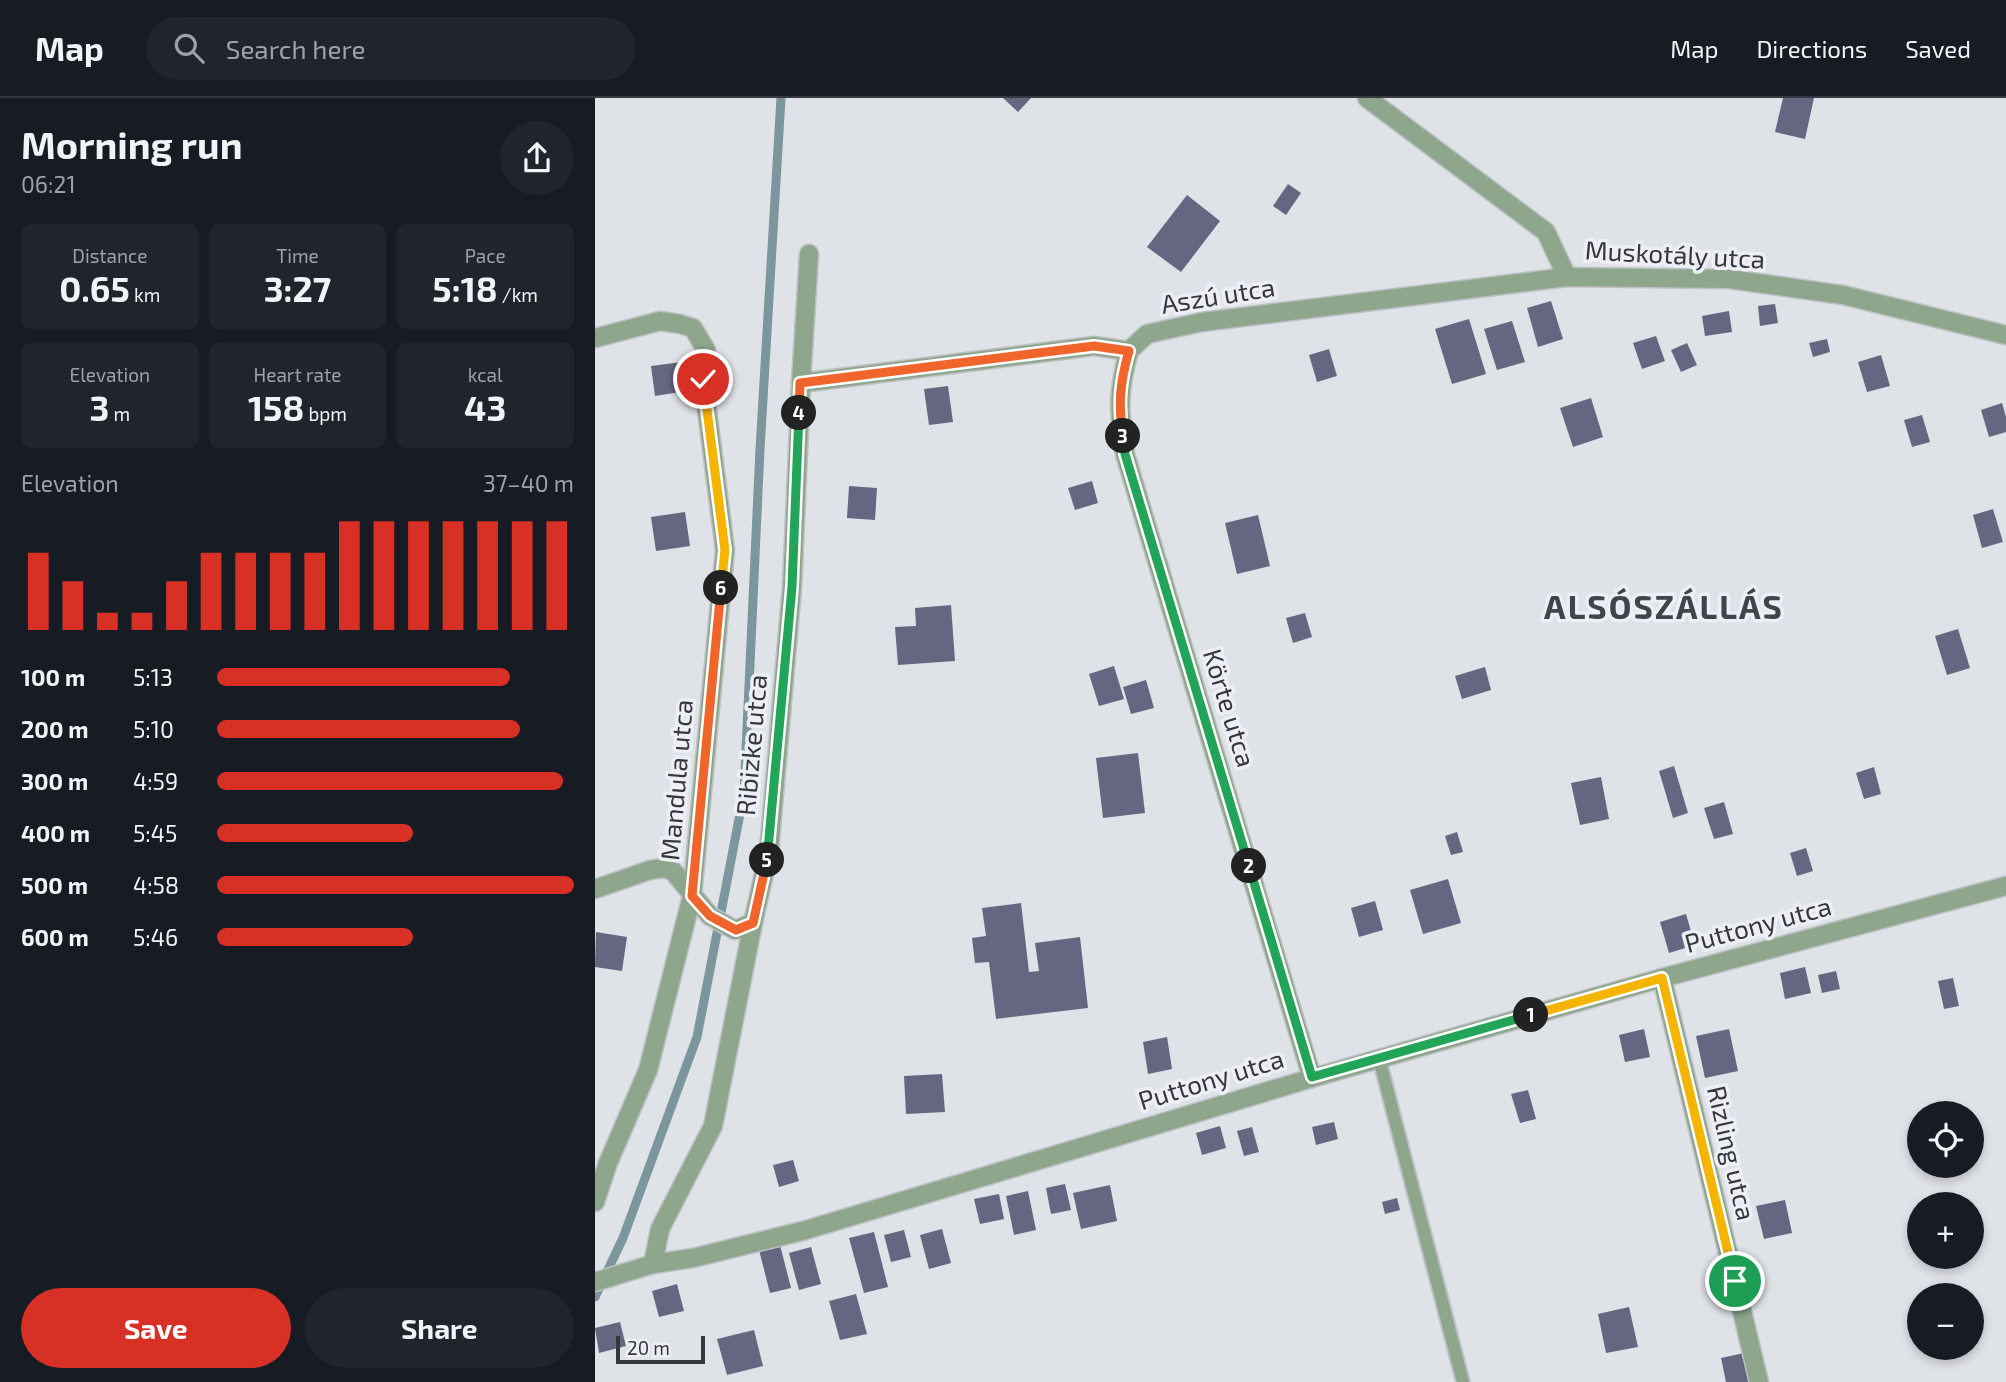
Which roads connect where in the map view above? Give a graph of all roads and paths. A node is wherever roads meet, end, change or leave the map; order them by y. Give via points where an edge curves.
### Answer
1 (1367, 98) edge
2 (809, 254) dead end
3 (1567, 277) junction
4 (2006, 335) edge
5 (595, 338) edge
6 (1129, 351) junction
7 (800, 383) junction
8 (2006, 886) edge
9 (595, 889) edge
10 (692, 896) junction
11 (753, 923) junction
12 (1662, 978) junction
13 (1379, 1058) junction
14 (1312, 1077) junction
15 (595, 1202) edge
16 (653, 1264) junction
17 (595, 1282) edge
18 (1463, 1382) edge
19 (1759, 1382) edge

1 - 3 street, Muskotály utca via 1546,232
2 - 7 street, Ribizke utca
3 - 4 street, Muskotály utca via 1730,279 1843,295
3 - 6 street, Aszú utca via 1202,323 1147,334
5 - 10 street, Mandula utca via 660,321 693,328 706,350 703,379 725,550
6 - 7 street via 1094,346
6 - 14 street, Körte utca via 1119,414 1125,454
7 - 11 street, Ribizke utca via 792,587 771,837
8 - 12 street, Puttony utca
9 - 10 street via 663,868 673,871
10 - 11 street via 710,916 736,930
10 - 15 street, Mandula utca via 648,1070
11 - 16 street, Ribizke utca via 713,1126 660,1229
12 - 13 street, Puttony utca
12 - 19 street, Rizling utca
13 - 14 street, Puttony utca
13 - 18 lane
14 - 16 street, Puttony utca via 806,1230
16 - 17 street, Puttony utca

